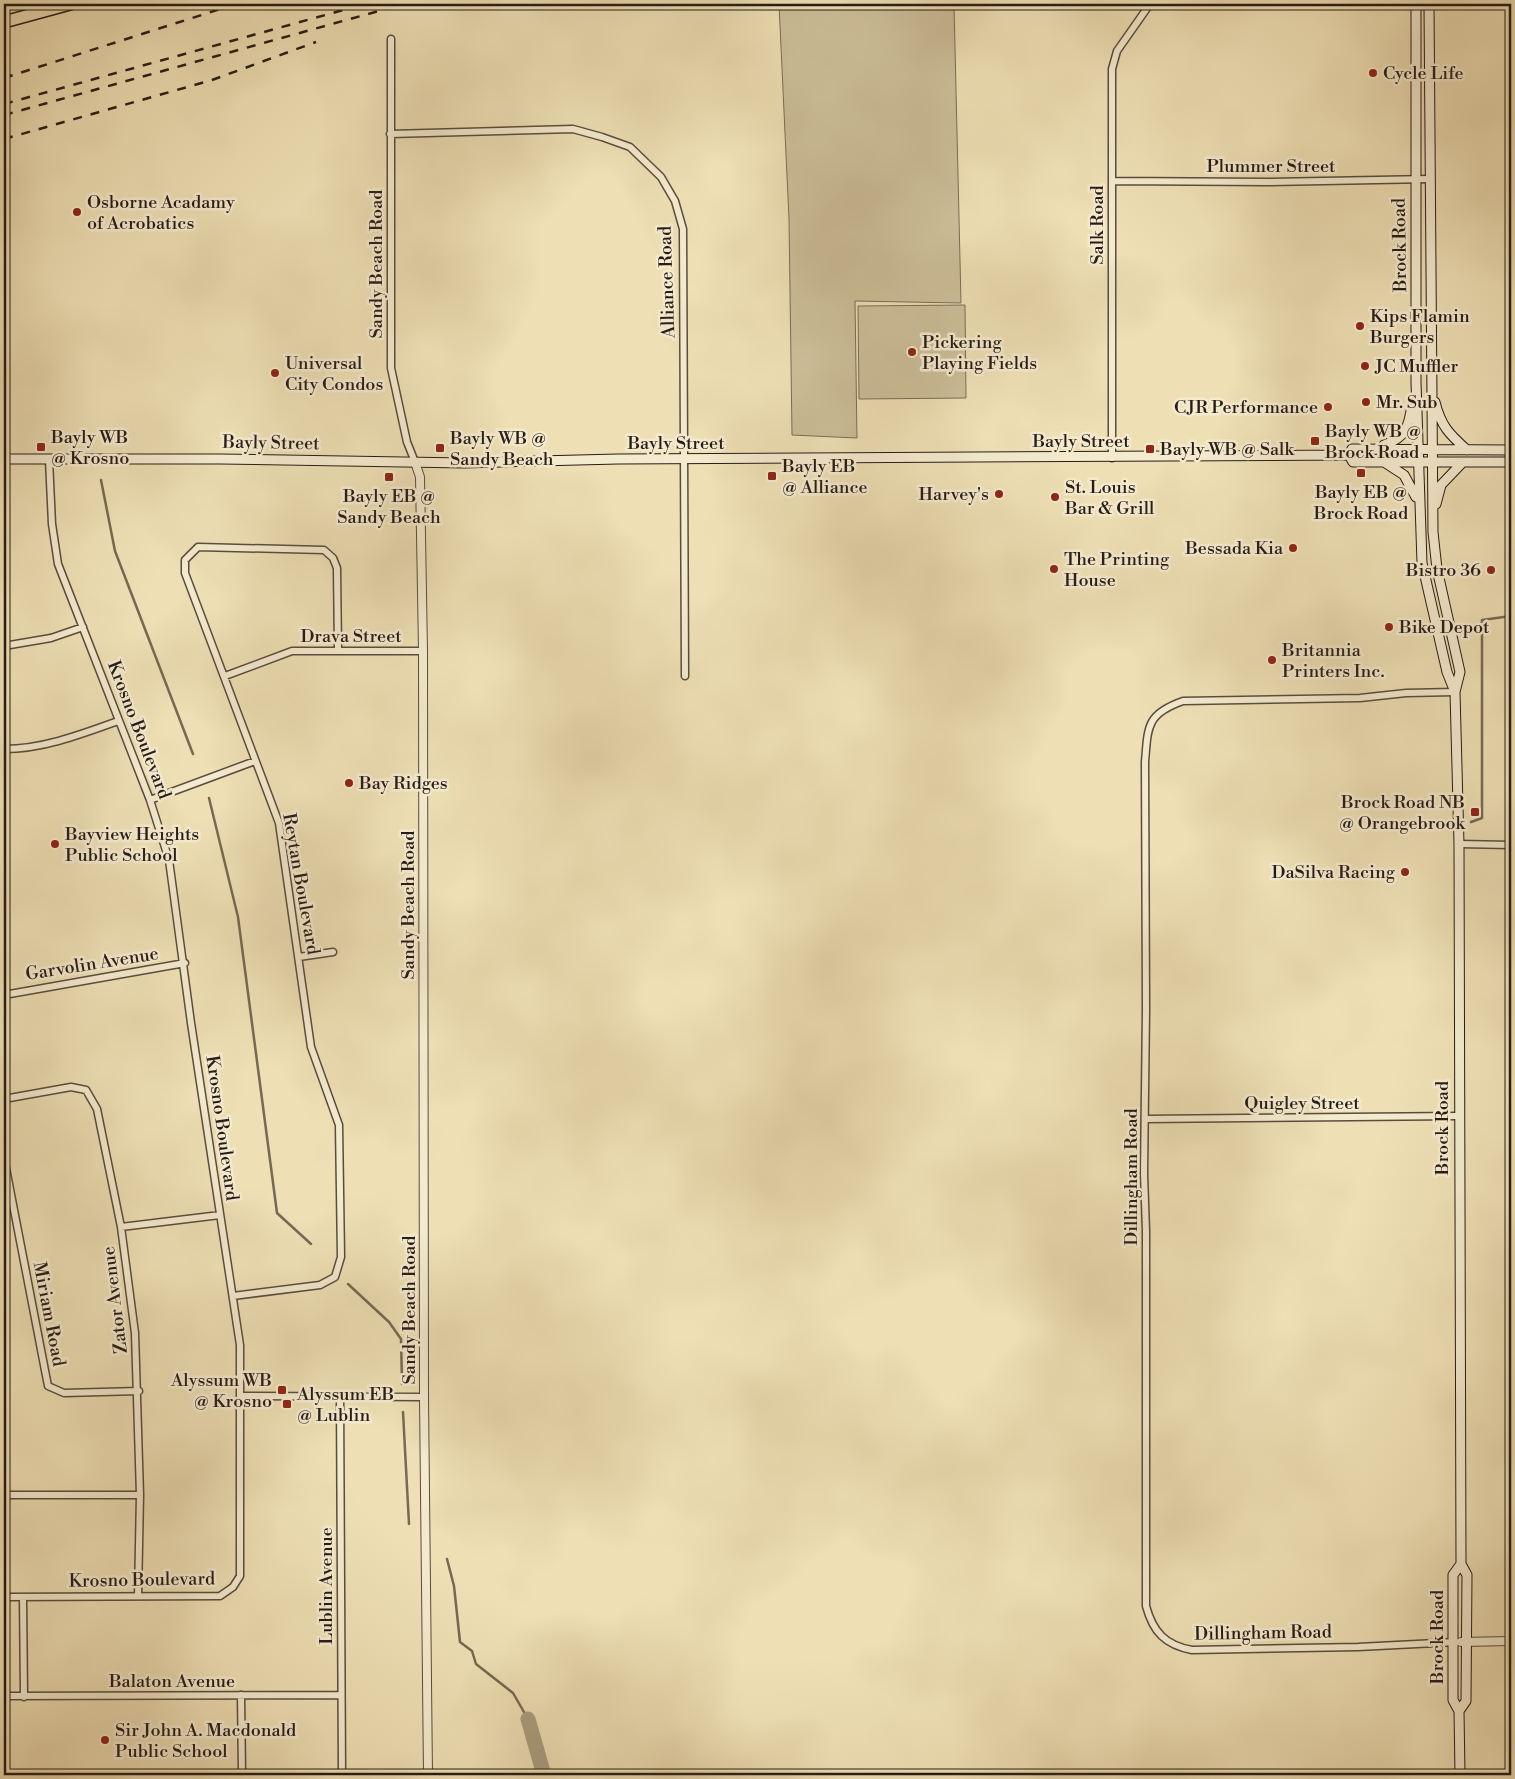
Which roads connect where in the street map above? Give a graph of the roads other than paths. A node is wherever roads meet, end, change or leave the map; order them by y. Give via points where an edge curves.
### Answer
1 (70, 4) edge
2 (1150, 4) edge
3 (1416, 4) edge
4 (1429, 4) edge
5 (4, 22) edge
6 (390, 39) dead end
7 (390, 134) junction
8 (1415, 179) junction
9 (1430, 179) junction
10 (1113, 181) junction
11 (1416, 382) junction
12 (1431, 385) junction
13 (1375, 448) junction
14 (1418, 449) junction
15 (1432, 449) junction
16 (1467, 450) junction
17 (1511, 450) edge
18 (1348, 455) junction
19 (1112, 458) junction
20 (4, 459) edge
21 (49, 460) junction
22 (686, 460) junction
23 (415, 462) junction
24 (1382, 462) junction
25 (1418, 462) junction
26 (1511, 462) edge
27 (1432, 463) junction
28 (1462, 463) junction
29 (1419, 504) junction
30 (1433, 532) junction
31 (83, 627) junction
32 (4, 646) edge
33 (338, 650) junction
34 (423, 651) junction
35 (225, 676) junction
36 (686, 676) dead end
37 (1455, 692) junction
38 (118, 721) junction
39 (4, 749) edge
40 (255, 761) junction
41 (150, 800) junction
42 (1459, 844) junction
43 (1511, 845) edge
44 (333, 952) dead end
45 (298, 957) junction
46 (185, 963) junction
47 (4, 995) edge
48 (4, 1099) edge
49 (1458, 1116) junction
50 (1145, 1119) junction
51 (4, 1158) edge
52 (220, 1215) junction
53 (121, 1227) junction
54 (233, 1296) junction
55 (139, 1392) junction
56 (241, 1396) junction
57 (340, 1396) junction
58 (424, 1397) junction
59 (4, 1495) edge
60 (140, 1496) junction
61 (1461, 1564) junction
62 (138, 1596) junction
63 (4, 1597) edge
64 (22, 1597) junction
65 (1460, 1642) junction
66 (1511, 1642) edge
67 (241, 1695) junction
68 (341, 1695) junction
69 (4, 1696) edge
70 (24, 1697) junction
71 (1459, 1711) junction
72 (242, 1775) edge
73 (342, 1775) edge
74 (428, 1775) edge
75 (1460, 1775) edge

1 - 5 highway
2 - 10 street, Salk Road via 1120,46 1112,69
3 - 8 main road, Brock Road
4 - 9 main road, Brock Road
6 - 7 street, Sandy Beach Road
7 - 22 street, Alliance Road via 573,129 630,148 661,177 676,201 683,229
7 - 23 street, Sandy Beach Road via 391,368 407,442
8 - 9 street, Plummer Street
8 - 10 street, Plummer Street
8 - 11 main road, Brock Road
9 - 12 main road, Brock Road
10 - 19 street, Salk Road
11 - 13 main road via 1410,421 1400,438
11 - 14 main road, Brock Road
12 - 15 main road, Brock Road
12 - 16 main road via 1439,421
13 - 14 main road, Bayly Street
13 - 18 main road, Bayly Street via 1352,449
14 - 15 main road, Bayly Street
14 - 25 main road, Brock Road
15 - 16 main road, Bayly Street
15 - 27 main road, Brock Road
16 - 17 main road, Bayly Street
18 - 19 main road, Bayly Street
18 - 24 main road, Bayly Street via 1354,462
19 - 22 main road, Bayly Street
20 - 21 main road, Bayly Street
21 - 23 main road, Bayly Street via 220,458
21 - 31 street, Krosno Boulevard via 52,524 58,564
22 - 23 main road, Bayly Street
22 - 36 street, Alliance Road
23 - 34 street, Sandy Beach Road via 420,477
24 - 25 main road, Bayly Street
24 - 29 main road via 1404,475
25 - 27 main road, Bayly Street
25 - 29 main road, Brock Road
26 - 28 main road, Bayly Street
27 - 28 main road, Bayly Street
27 - 30 main road, Brock Road
28 - 30 main road via 1441,485
29 - 37 main road, Brock Road via 1422,563 1447,672
30 - 37 main road, Brock Road via 1437,569 1460,672
31 - 32 street via 51,638
31 - 38 street, Krosno Boulevard
33 - 34 street, Drava Street
33 - 35 street, Drava Street via 292,651
33 - 35 street, Reytan Boulevard via 337,568 333,558 324,550 198,548 185,560 185,573
34 - 58 street, Sandy Beach Road
35 - 40 street, Reytan Boulevard
37 - 42 main road, Brock Road
37 - 50 street, Dillingham Road via 1406,692 1360,698 1183,701 1163,708 1148,727 1145,762
38 - 39 street via 40,745
38 - 41 street, Krosno Boulevard
40 - 41 street
40 - 45 street, Reytan Boulevard via 279,824
41 - 46 street, Krosno Boulevard via 169,860
42 - 43 street
42 - 49 main road, Brock Road
44 - 45 street
45 - 54 street, Reytan Boulevard via 311,1047 339,1125 339,1268 335,1277 320,1284
46 - 47 street, Garvolin Avenue
46 - 52 street, Krosno Boulevard
48 - 53 street, Zator Avenue via 71,1087 86,1090 97,1109
49 - 50 street, Quigley Street
49 - 61 main road, Brock Road
50 - 65 street, Dillingham Road via 1146,1606 1155,1631 1177,1647 1192,1650
51 - 55 street, Miriam Road via 48,1386 64,1392
52 - 53 street
52 - 54 street, Krosno Boulevard
53 - 55 street, Zator Avenue
54 - 56 street, Krosno Boulevard via 240,1345
55 - 60 street, Zator Avenue
56 - 57 street
56 - 62 street, Krosno Boulevard via 240,1576 233,1587 220,1596
57 - 58 street
57 - 68 street, Lublin Avenue
58 - 74 street, Sandy Beach Road
59 - 60 street
60 - 62 street, Zator Avenue
61 - 65 main road, Brock Road via 1467,1575
61 - 65 main road, Brock Road via 1453,1575
62 - 64 street, Krosno Boulevard
63 - 64 street, Krosno Boulevard
64 - 70 street
65 - 66 street
65 - 71 main road, Brock Road via 1453,1700
65 - 71 main road, Brock Road via 1466,1701
67 - 68 street, Balaton Avenue
67 - 70 street, Balaton Avenue
67 - 72 street
68 - 73 street, Lublin Avenue
69 - 70 street, Balaton Avenue
71 - 75 main road, Brock Road

